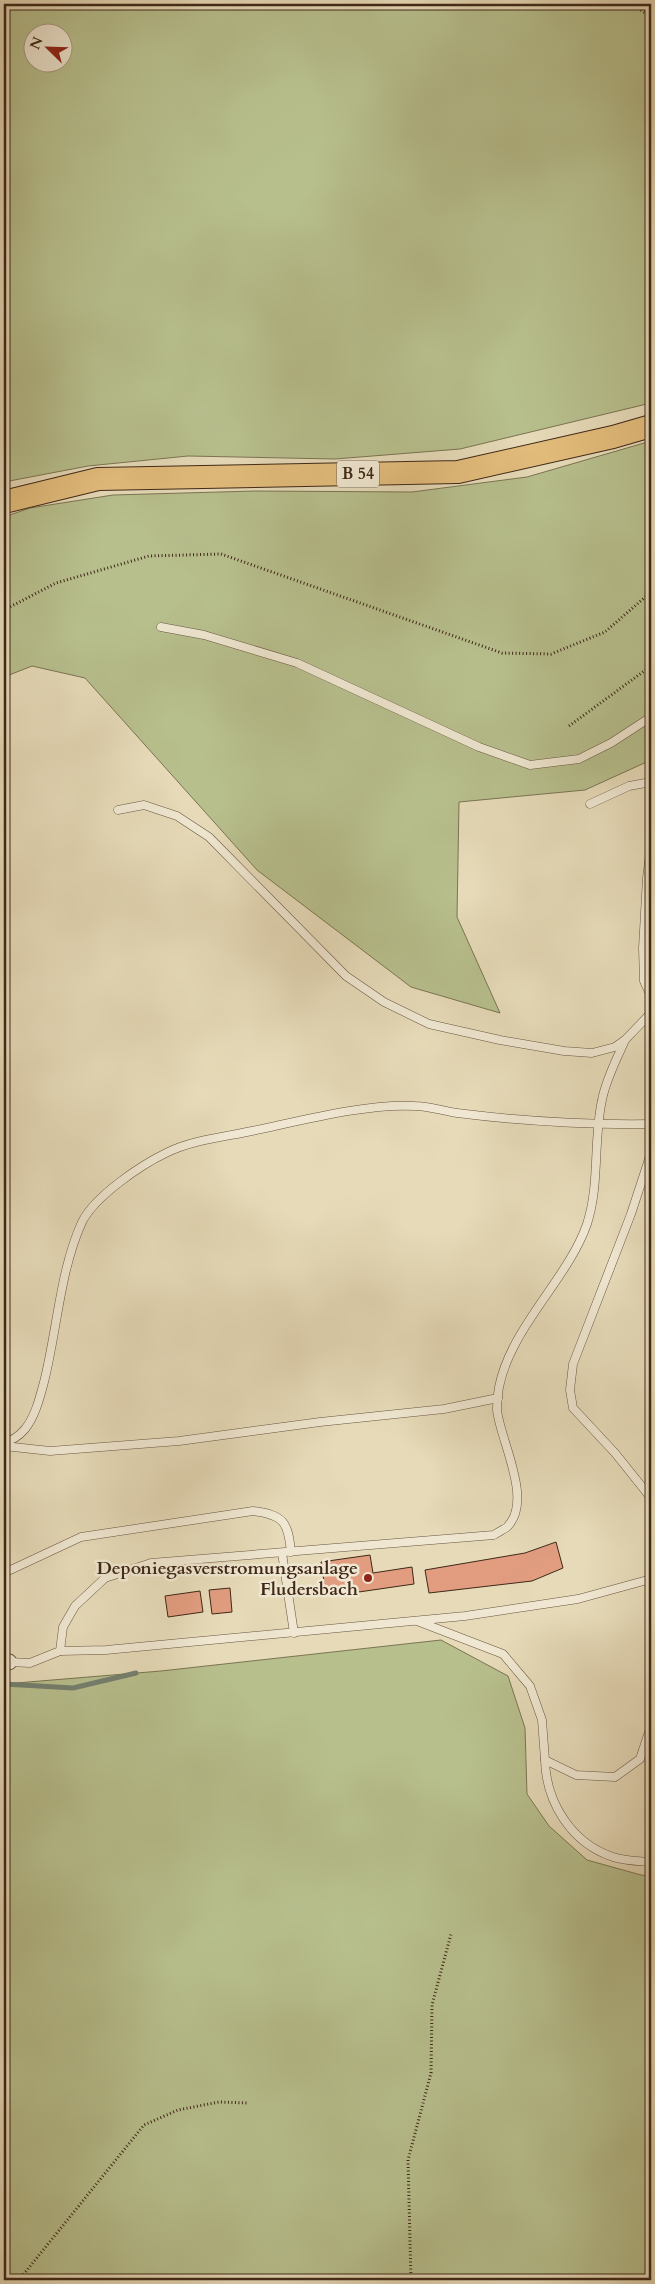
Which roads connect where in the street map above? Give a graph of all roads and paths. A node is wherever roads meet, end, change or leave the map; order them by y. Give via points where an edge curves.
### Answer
1 (632, 4) edge
2 (651, 17) edge
3 (651, 426) edge
4 (4, 502) edge
5 (651, 592) edge
6 (4, 610) edge
7 (161, 627) dead end
8 (651, 666) edge
9 (651, 717) edge
10 (569, 726) dead end
11 (651, 782) edge
12 (590, 804) dead end
13 (118, 810) dead end
14 (651, 845) edge
15 (651, 996) edge
16 (651, 1013) edge
17 (626, 1040) junction
18 (651, 1124) edge
19 (598, 1125) junction
20 (651, 1153) edge
21 (498, 1398) junction
22 (4, 1442) edge
23 (4, 1446) edge
24 (651, 1498) edge
25 (291, 1552) junction
26 (282, 1553) junction
27 (4, 1573) edge
28 (651, 1579) edge
29 (415, 1621) junction
30 (294, 1633) junction
31 (60, 1651) junction
32 (6, 1662) edge
33 (651, 1726) edge
34 (545, 1760) junction
35 (651, 1862) edge
36 (451, 1934) dead end
37 (246, 2103) dead end
38 (20, 2280) edge
39 (405, 2280) edge
40 (411, 2280) edge
41 (427, 2280) edge

1 - 2 path
3 - 4 main road, B 54 via 458,472 98,479
5 - 6 path via 605,632 551,654 502,653 221,554 149,556 56,583
7 - 9 lane via 204,635 297,664 479,747 530,765 579,758 611,743
8 - 10 path
11 - 12 lane via 629,786
13 - 17 lane via 144,805 178,816 209,837 346,976 384,1002 429,1024 564,1051 592,1053 615,1047
14 - 15 lane via 643,948 644,981
16 - 17 lane
17 - 19 lane via 602,1099
18 - 19 lane
19 - 21 lane via 594,1198 586,1224 578,1245 522,1332 504,1372
19 - 22 lane via 458,1113 415,1106 368,1109 299,1121 167,1152 108,1191 83,1220 70,1256 39,1400 26,1428 11,1441
20 - 24 lane via 628,1223 573,1364 570,1390 573,1408 615,1452
21 - 23 lane via 444,1409 179,1441 50,1451
21 - 25 lane via 497,1410 518,1498 508,1526 494,1535
25 - 26 lane
25 - 27 lane via 289,1531 283,1520 272,1513 253,1511 81,1537
26 - 30 lane
26 - 31 lane via 151,1563 104,1578 75,1606 63,1627
28 - 29 lane via 578,1599
29 - 30 lane
29 - 34 lane via 503,1654 530,1686 542,1720
30 - 31 lane via 106,1650
31 - 32 lane via 30,1663
33 - 34 lane via 640,1759 615,1777 576,1775
34 - 35 lane via 545,1778 558,1813 579,1839 613,1857
36 - 40 path via 432,2005 430,2073 408,2160
37 - 38 path via 219,2102 178,2110 144,2125
39 - 40 path
40 - 41 path

